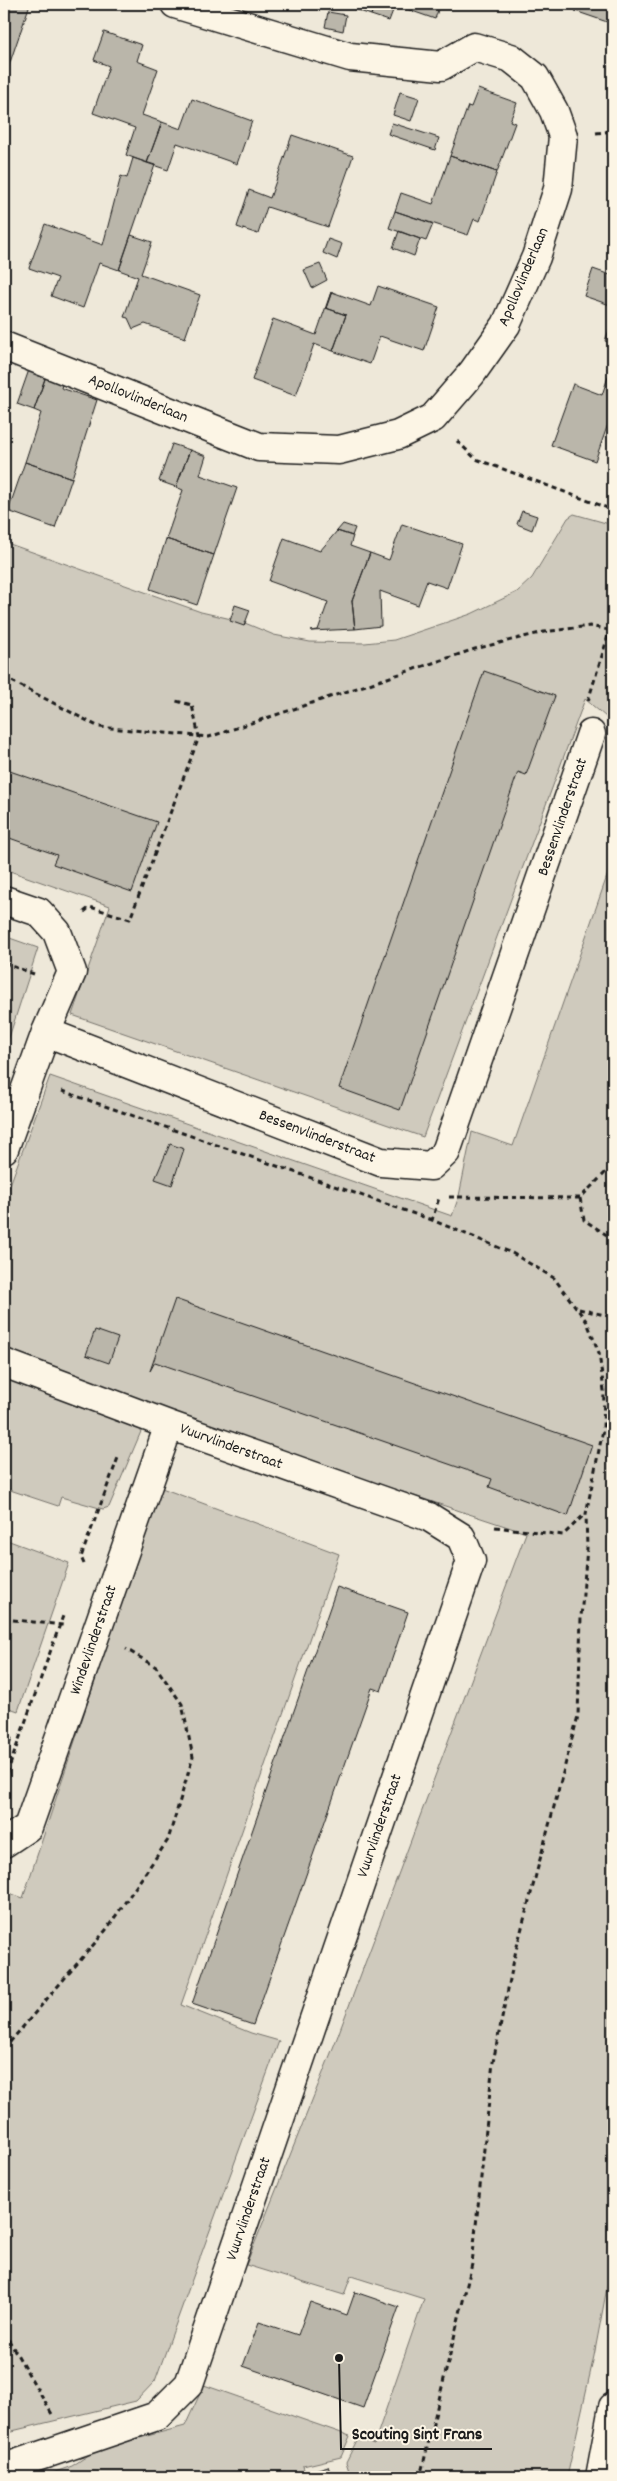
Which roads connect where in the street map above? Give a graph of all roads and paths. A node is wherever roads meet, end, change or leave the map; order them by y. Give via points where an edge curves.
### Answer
1 (175, 4) edge
2 (4, 346) edge
3 (433, 418) junction
4 (613, 510) edge
5 (613, 620) edge
6 (612, 630) edge
7 (4, 677) edge
8 (176, 701) dead end
9 (591, 734) joint
10 (199, 737) junction
11 (4, 900) edge
12 (57, 932) junction
13 (46, 1032) junction
14 (29, 1080) junction
15 (4, 1149) edge
16 (613, 1169) edge
17 (580, 1198) junction
18 (432, 1220) junction
19 (613, 1239) edge
20 (579, 1309) junction
21 (613, 1317) edge
22 (4, 1363) edge
23 (613, 1402) edge
24 (169, 1425) junction
25 (603, 1430) junction
26 (586, 1514) junction
27 (461, 1537) junction
28 (4, 1619) edge
29 (97, 1631) junction
30 (4, 1843) edge
31 (4, 2049) edge
32 (4, 2332) edge
33 (613, 2407) edge
34 (71, 2446) junction
35 (4, 2468) edge
36 (416, 2477) edge
37 (600, 2477) edge

1 - 3 street, Apollovlinderlaan via 350,57 441,66 474,47 510,58 535,77 554,111 563,136 558,189 536,257 506,325 472,374
2 - 3 street, Apollovlinderlaan via 260,447 339,450 398,436
3 - 4 path via 476,458
5 - 6 path
6 - 9 path via 586,708
6 - 10 path via 590,626 544,632 474,649 301,709 210,738
7 - 10 path via 99,727
8 - 10 path via 192,705
9 - 13 street, Bessenvlinderstraat via 446,1152 431,1166 381,1162
10 - 12 path via 130,919 90,907
11 - 12 street via 39,912
12 - 13 street via 72,972
13 - 14 street
14 - 15 street
14 - 18 path
16 - 17 path via 608,1169
17 - 18 path via 440,1197
17 - 19 path via 584,1220
18 - 20 path via 512,1253 554,1278
20 - 21 path
20 - 25 path via 599,1353 604,1392
22 - 24 street, Vuurvlinderstraat
23 - 25 path
24 - 27 street, Vuurvlinderstraat via 429,1517
24 - 29 street, Windevlinderstraat
25 - 26 path
26 - 27 path via 563,1535 487,1526
26 - 36 path via 578,1716 516,1950 493,2062 472,2264 422,2470
27 - 34 street, Vuurvlinderstraat via 471,1561 189,2384 157,2416
28 - 29 path
29 - 30 street, Windevlinderstraat via 28,1827
29 - 31 path via 156,1667 182,1704 193,1757 168,1840 106,1930
32 - 34 path
33 - 37 street
34 - 35 street, Vuurvlinderstraat

